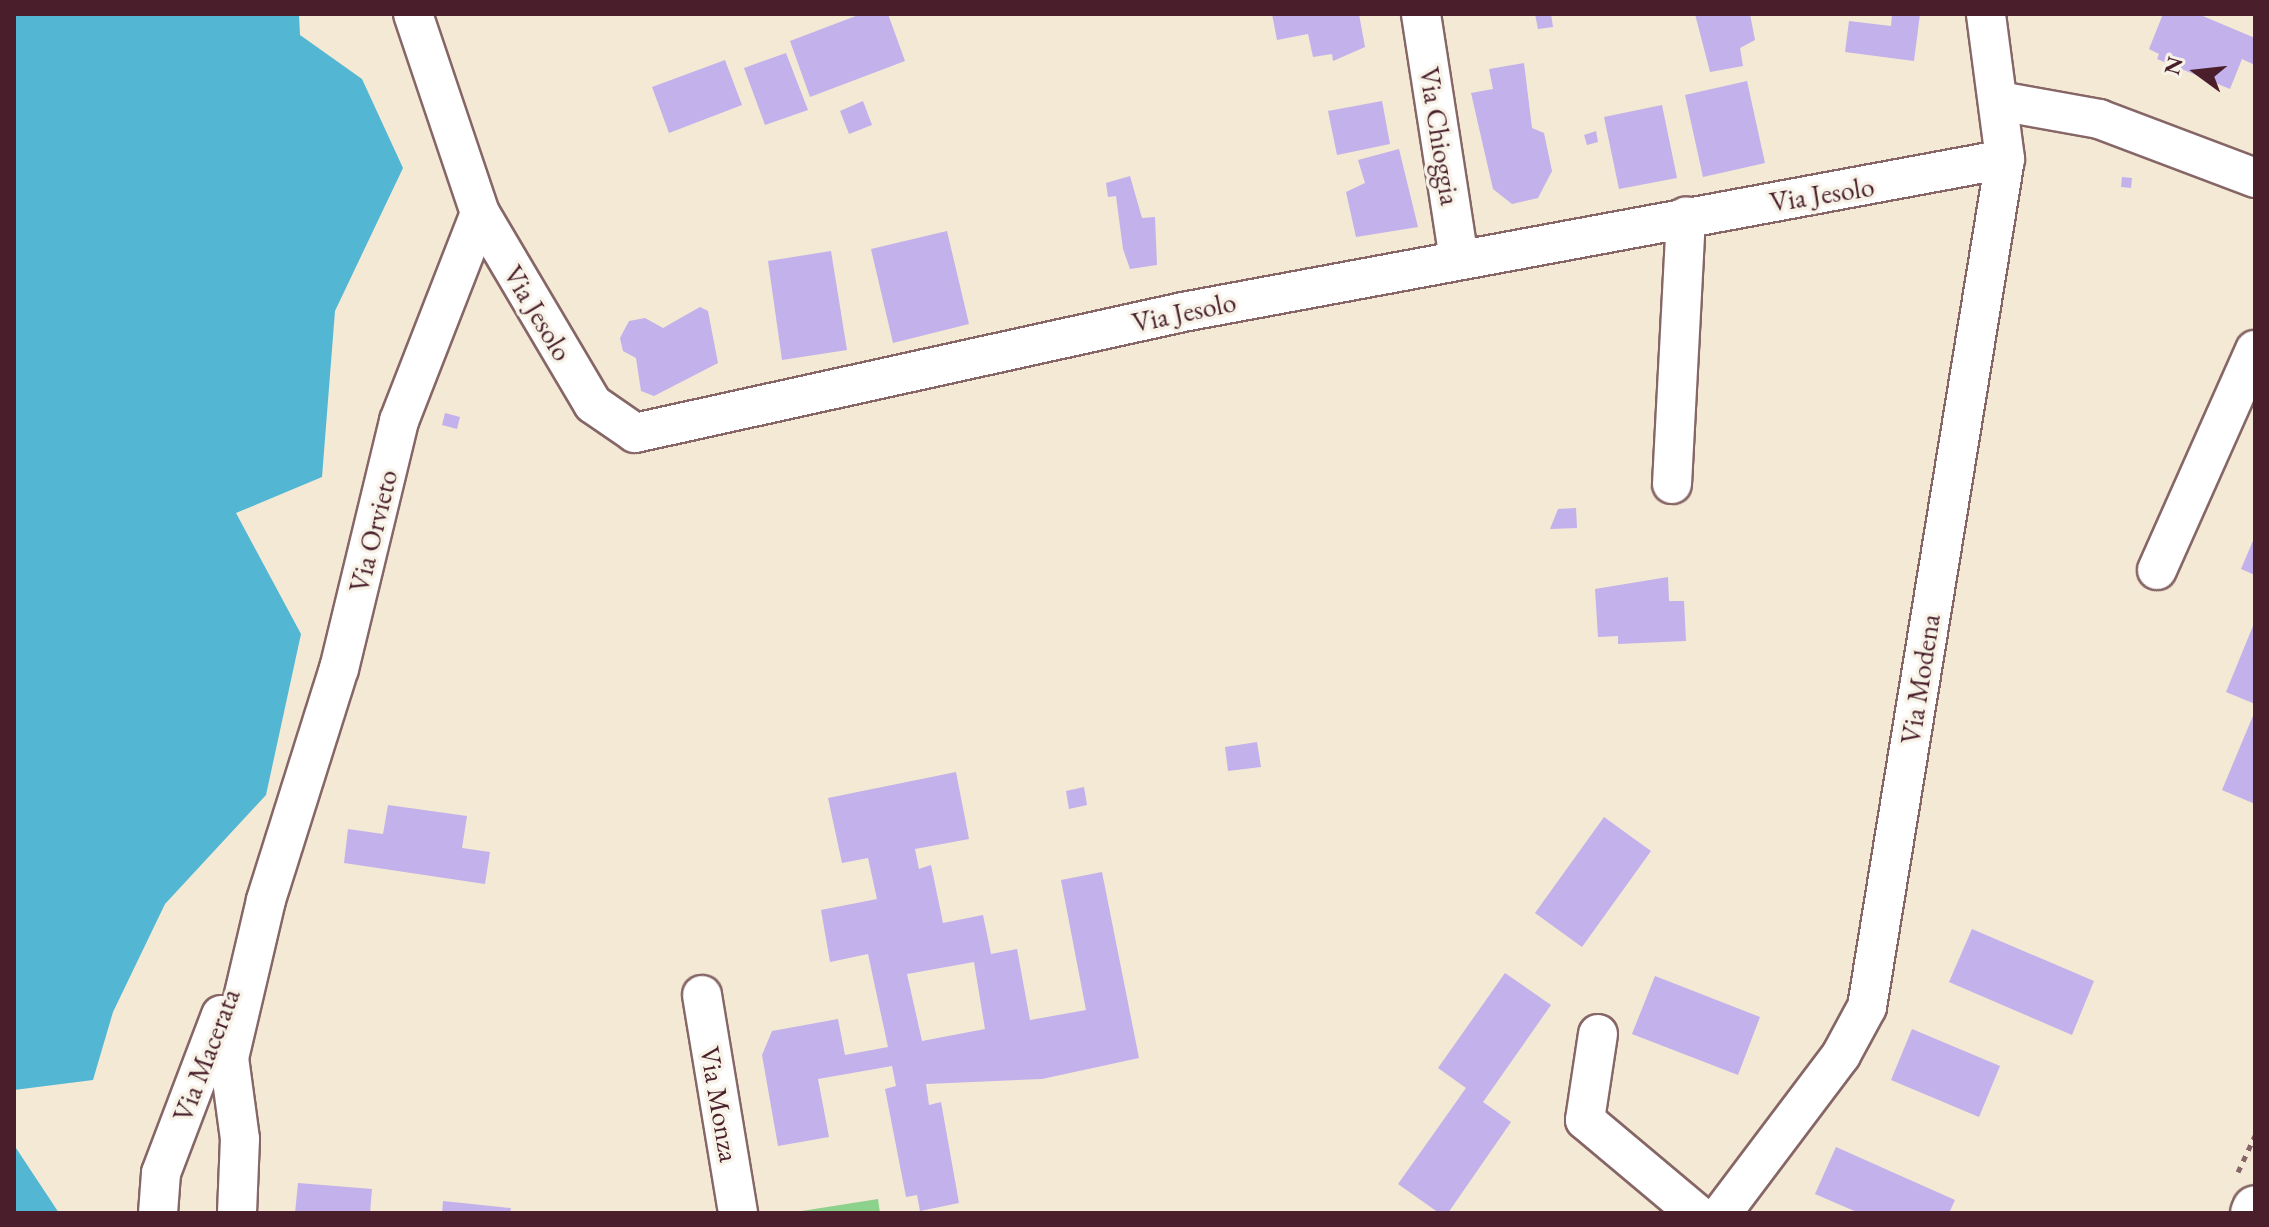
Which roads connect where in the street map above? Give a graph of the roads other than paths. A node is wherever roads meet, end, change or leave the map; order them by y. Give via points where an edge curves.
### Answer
1 (413, 14) edge
2 (1421, 14) edge
3 (1986, 14) edge
4 (1999, 101) junction
5 (2005, 159) junction
6 (2255, 178) edge
7 (480, 213) junction
8 (1686, 216) junction
9 (1459, 259) junction
10 (2255, 350) edge
11 (1672, 484) dead end
12 (2157, 570) dead end
13 (266, 900) junction
14 (702, 995) dead end
15 (1598, 1034) dead end
16 (229, 1058) joint
17 (158, 1213) edge
18 (237, 1213) edge
19 (738, 1213) edge
20 (1696, 1213) edge
21 (1722, 1213) edge

1 - 7 street
2 - 9 street, Via Chioggia
3 - 4 street, Via Modena
4 - 5 street, Via Modena
4 - 6 street via 2099,119
5 - 8 street, Via Jesolo
5 - 21 street, Via Modena via 1867,1007 1841,1055
7 - 9 street, Via Jesolo via 593,404 635,433
7 - 13 street, Via Orvieto via 399,421 339,669
8 - 9 street, Via Jesolo
8 - 11 street
10 - 12 street
13 - 16 street, Via Orvieto
13 - 17 street, Via Macerata via 161,1173
14 - 19 street, Via Monza
15 - 20 street via 1585,1120
16 - 18 street, Via Macerata via 240,1139

